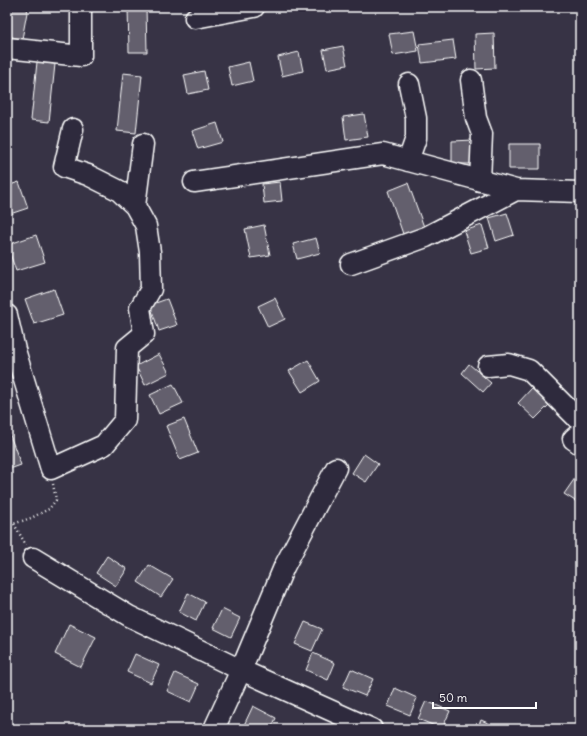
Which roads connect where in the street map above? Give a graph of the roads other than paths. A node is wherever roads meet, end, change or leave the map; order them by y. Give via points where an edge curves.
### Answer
1 (81, 7) edge
2 (254, 7) edge
3 (195, 18) dead end
4 (7, 48) edge
5 (472, 80) dead end
6 (409, 84) dead end
7 (73, 129) dead end
8 (143, 144) dead end
9 (408, 161) junction
10 (480, 181) junction
11 (194, 182) dead end
12 (516, 190) junction
13 (580, 192) edge
14 (135, 206) junction
15 (351, 264) dead end
16 (7, 315) edge
17 (488, 366) dead end
18 (580, 421) edge
19 (580, 433) edge
20 (580, 444) edge
21 (336, 468) dead end
22 (33, 558) road end
23 (241, 670) junction
24 (214, 729) edge
25 (372, 729) edge

1 - 4 street via 81,56
2 - 3 street
5 - 10 street via 476,118 482,134
6 - 9 street via 416,118 416,138
7 - 14 street via 64,167 88,175 118,190
8 - 14 street
9 - 10 street
9 - 11 street via 383,154
10 - 12 street
12 - 13 street
12 - 15 street via 426,237
14 - 16 street via 146,226 151,289 140,308 144,334 127,348 125,420 104,445 51,469
17 - 18 street via 509,364 529,370
19 - 20 street via 573,439
21 - 23 street via 284,567
22 - 23 street via 129,616
23 - 24 street
23 - 25 street

